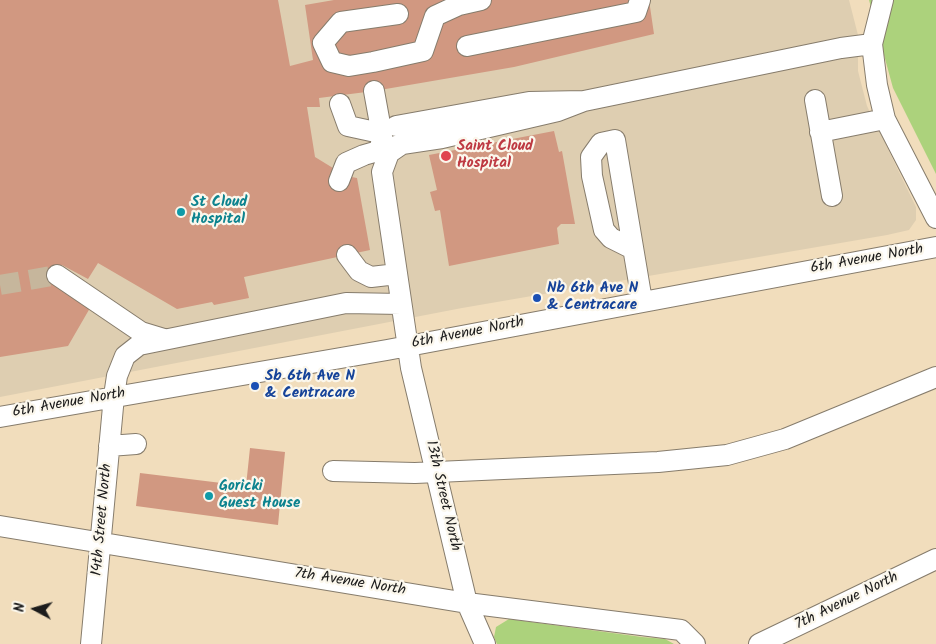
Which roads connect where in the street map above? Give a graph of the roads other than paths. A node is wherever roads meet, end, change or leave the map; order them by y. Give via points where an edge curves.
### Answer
1 (481, 0) edge
2 (640, 0) edge
3 (883, 0) edge
4 (398, 14) dead end
5 (872, 44) junction
6 (467, 46) dead end
7 (374, 91) dead end
8 (815, 100) dead end
9 (340, 104) dead end
10 (885, 119) junction
11 (371, 131) dead end
12 (820, 132) junction
13 (399, 135) junction
14 (380, 151) junction
15 (339, 181) dead end
16 (832, 196) dead end
17 (936, 218) edge
18 (936, 248) edge
19 (633, 249) junction
20 (347, 255) dead end
21 (396, 274) junction
22 (57, 275) tunnel mouth
23 (642, 301) junction
24 (401, 304) junction
25 (164, 339) junction
26 (408, 346) junction
27 (936, 377) edge
28 (114, 396) junction
29 (0, 417) edge
30 (136, 444) dead end
31 (109, 446) junction
32 (333, 471) dead end
33 (436, 471) junction
34 (0, 526) edge
35 (101, 542) junction
36 (936, 559) edge
37 (467, 603) junction
38 (91, 644) edge
39 (485, 644) edge
40 (695, 644) edge
41 (759, 644) edge

1 - 4 street via 459,4 435,16 422,51 349,66 332,62 323,43 341,22
2 - 6 street via 636,12
3 - 5 street
5 - 10 street
5 - 13 street via 584,101 558,111 442,138
7 - 14 street via 382,136
8 - 12 street
9 - 11 street via 348,126
10 - 12 street
10 - 17 street
12 - 16 street
13 - 14 street
13 - 21 street, 13th Street North via 382,172
14 - 15 street via 346,163
18 - 23 street, 6th Avenue North
19 - 19 street via 623,189 615,140 602,143 591,157 592,176 604,230
19 - 23 street
20 - 21 street via 359,271 372,277
21 - 24 street, 13th Street North
22 - 25 street via 141,332
23 - 26 street, 6th Avenue North
24 - 25 street, 14th Street North via 346,303
24 - 26 street, 13th Street North
25 - 28 street, 14th Street North via 139,345 125,356
26 - 28 street, 6th Avenue North
26 - 33 street, 13th Street North
27 - 33 street via 785,439 728,455 658,462
28 - 29 street, 6th Avenue North
28 - 31 street, 14th Street North
30 - 31 street
31 - 35 street, 14th Street North
32 - 33 street
33 - 37 street, 13th Street North
34 - 35 street, 7th Avenue North
35 - 37 street, 7th Avenue North
35 - 38 street, 14th Street North
36 - 41 street, 7th Avenue North
37 - 39 street, 13th Street North
37 - 40 street, 7th Avenue North via 681,630

